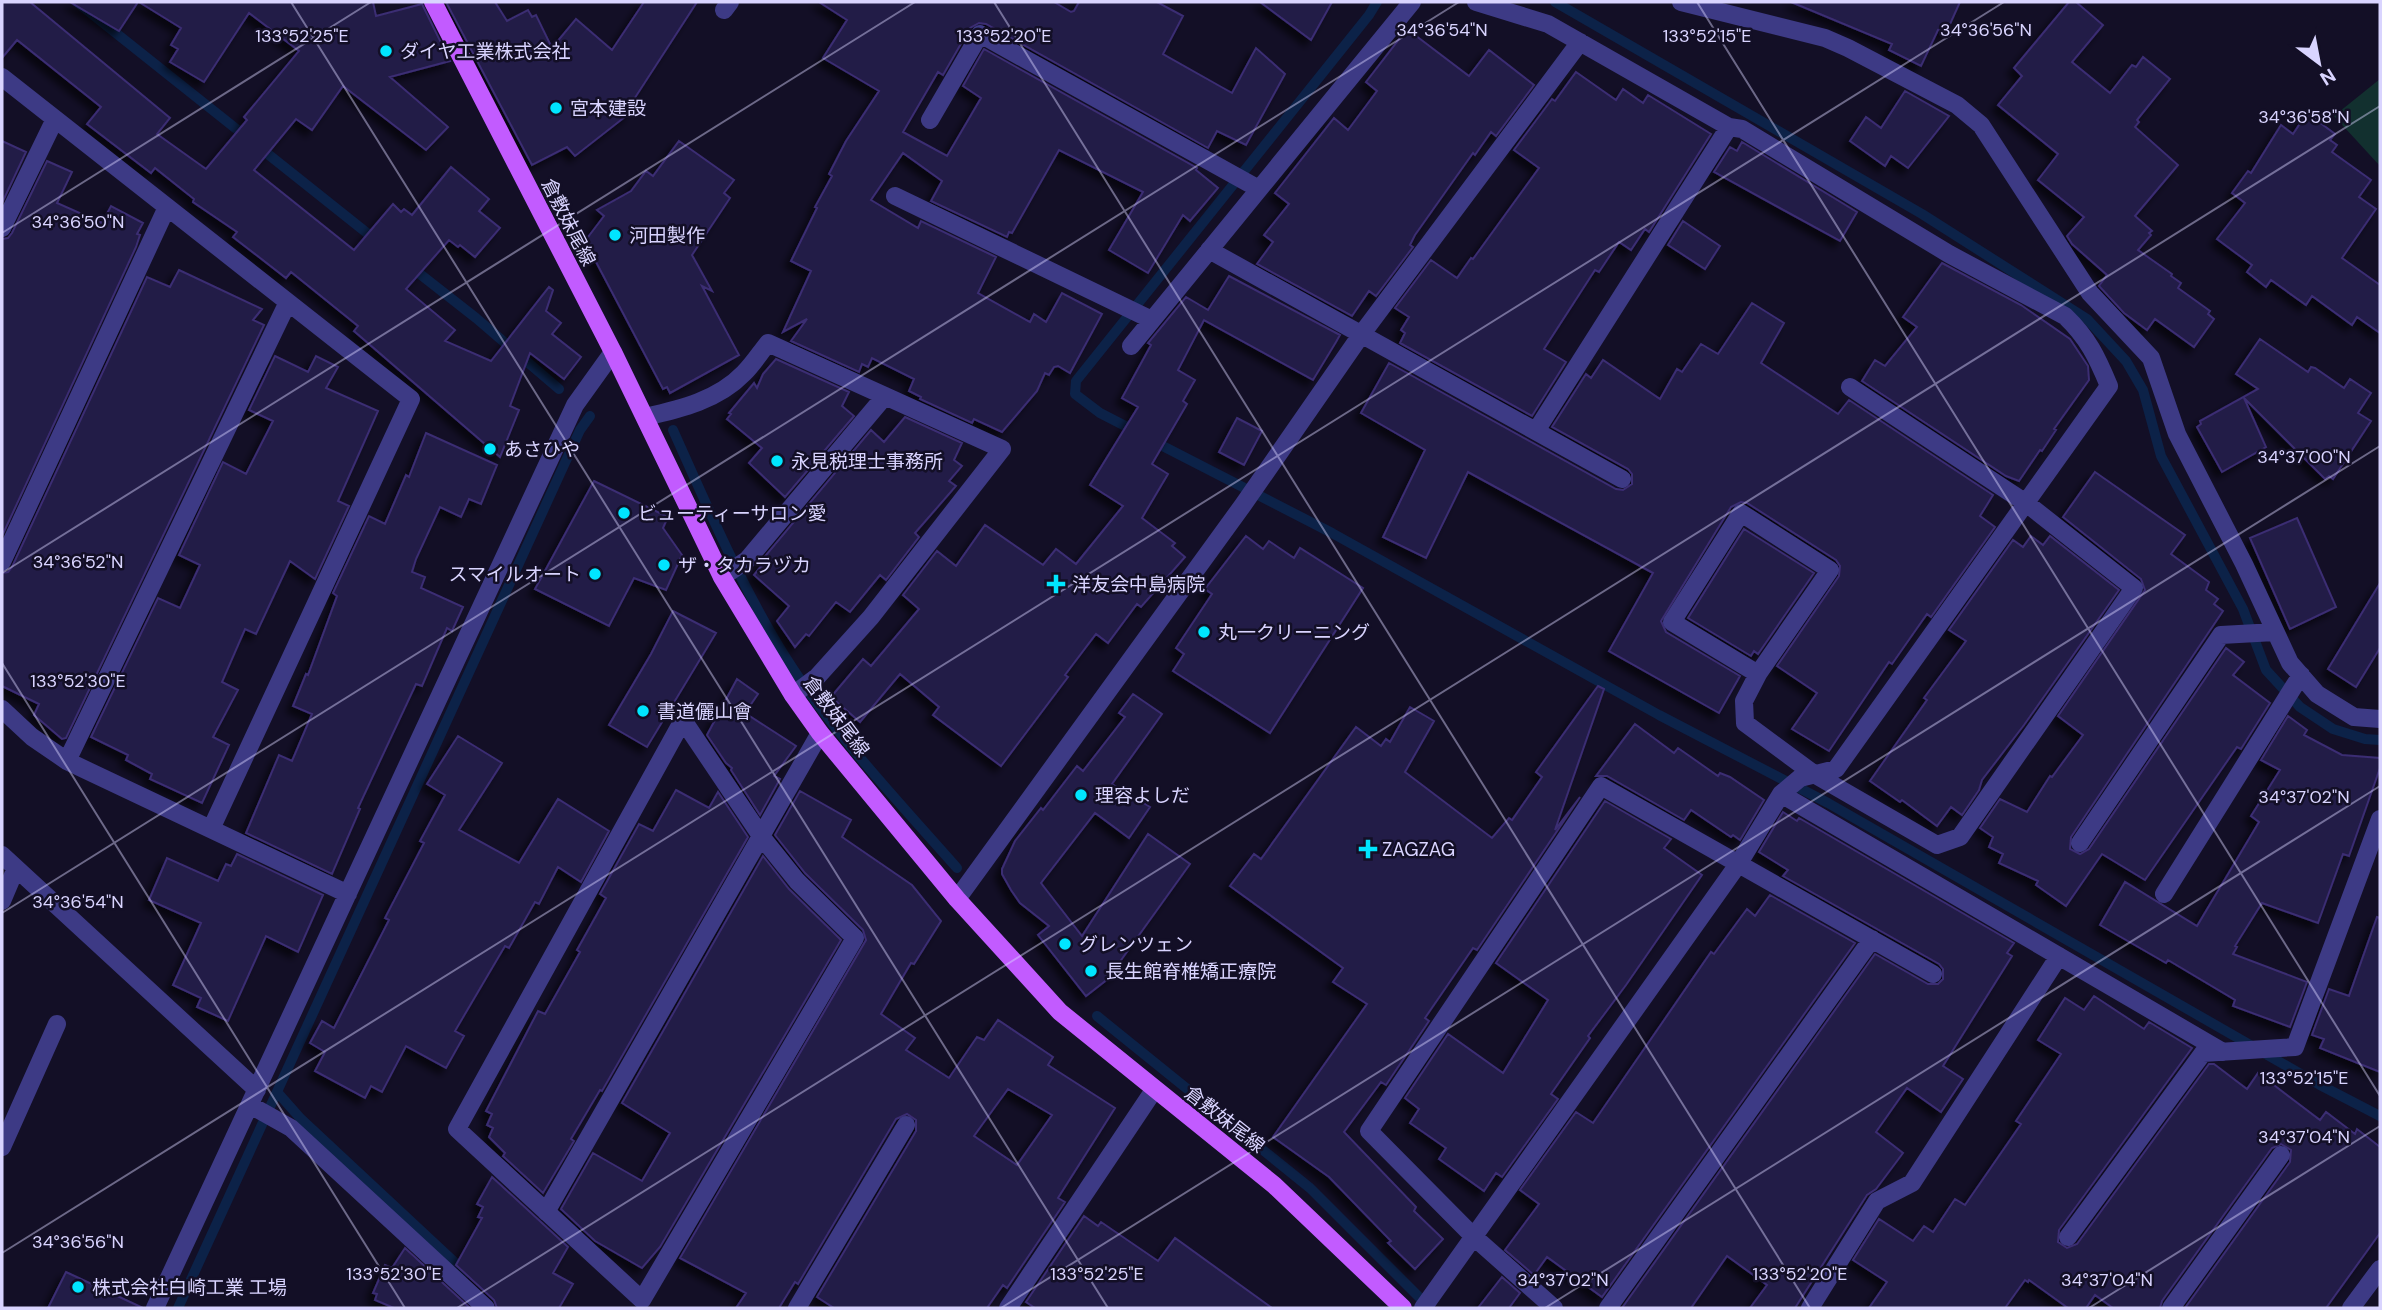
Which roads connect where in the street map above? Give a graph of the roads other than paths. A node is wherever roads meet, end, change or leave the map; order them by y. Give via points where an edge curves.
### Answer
1 (433, 2) edge
2 (1412, 2) edge
3 (1476, 2) edge
4 (1681, 2) edge
5 (1580, 42) junction
6 (2, 77) edge
7 (55, 118) junction
8 (930, 120) dead end
9 (1729, 127) junction
10 (1255, 186) junction
11 (895, 196) dead end
12 (167, 207) junction
13 (2, 228) edge
14 (1209, 250) junction
15 (288, 302) junction
16 (1148, 319) junction
17 (1362, 335) junction
18 (1131, 346) dead end
19 (613, 352) junction
20 (1850, 387) dead end
21 (885, 396) junction
22 (646, 417) junction
23 (1535, 431) junction
24 (1622, 479) dead end
25 (2026, 503) junction
26 (2, 562) edge
27 (727, 574) junction
28 (2270, 632) junction
29 (1758, 674) junction
30 (2298, 680) junction
31 (797, 692) junction
32 (2, 709) edge
33 (2380, 719) edge
34 (820, 733) junction
35 (67, 761) junction
36 (1807, 776) junction
37 (1783, 792) junction
38 (2380, 820) edge
39 (211, 829) junction
40 (761, 836) junction
41 (2080, 843) dead end
42 (2, 855) edge
43 (1739, 863) junction
44 (16, 868) junction
45 (348, 894) junction
46 (2164, 894) dead end
47 (957, 899) junction
48 (2, 901) edge
49 (1872, 939) junction
50 (2059, 956) junction
51 (1933, 974) dead end
52 (57, 1024) dead end
53 (2229, 1051) junction
54 (1154, 1090) junction
55 (260, 1106) junction
56 (906, 1125) dead end
57 (2, 1147) edge
58 (2281, 1155) dead end
59 (546, 1212) junction
60 (1474, 1237) junction
61 (2068, 1237) dead end
62 (2380, 1269) edge
63 (1428, 1303) edge
64 (155, 1308) edge
65 (486, 1308) edge
66 (797, 1308) edge
67 (1008, 1308) edge
68 (1403, 1308) edge
69 (1554, 1308) edge
70 (1608, 1308) edge
71 (1810, 1308) edge
72 (2171, 1308) edge
73 (2351, 1308) edge

1 - 19 main road, 倉敷妹尾線
2 - 10 street
3 - 5 street via 1548,24
4 - 28 street via 1825,38 1957,105 1981,125 2090,293 2151,358 2177,434 2244,564
5 - 9 street
5 - 17 street
6 - 7 street
7 - 12 street
7 - 13 street
8 - 10 street via 980,34
9 - 23 street
9 - 25 street via 1742,129 1949,254 2065,316 2080,330 2109,386
10 - 14 street
11 - 16 street
12 - 15 street
12 - 26 street
14 - 16 street
14 - 17 street
15 - 35 street
15 - 39 street via 411,398
16 - 18 street
17 - 23 street
17 - 47 street
19 - 22 main road, 倉敷妹尾線
19 - 45 street via 575,405
20 - 25 street
21 - 22 street via 768,343 744,374 716,395
21 - 27 street via 747,560
21 - 31 street via 1002,449 871,617 817,677
22 - 27 main road, 倉敷妹尾線
23 - 24 street
25 - 36 street via 1836,769
25 - 36 street via 2134,588 1959,838 1937,845
27 - 31 main road, 倉敷妹尾線
28 - 30 street
28 - 41 street via 2221,635
29 - 29 street via 1830,570 1741,513 1672,622
29 - 36 street via 1744,701 1745,723
30 - 33 street via 2354,717
30 - 46 street
31 - 34 main road, 倉敷妹尾線
32 - 35 street
34 - 40 street
34 - 47 main road, 倉敷妹尾線
35 - 39 street
36 - 37 street
37 - 43 street
37 - 50 street
38 - 53 street via 2295,1047
39 - 45 street
40 - 59 street
40 - 59 street via 797,881 855,938 642,1300
40 - 59 street via 683,720 457,1129
42 - 44 street
43 - 49 street
43 - 60 street
43 - 60 street via 1601,786 1369,1131
44 - 48 street
44 - 55 street
45 - 55 street
47 - 54 main road, 倉敷妹尾線 via 1060,1012
49 - 51 street
49 - 70 street
50 - 53 street
50 - 71 street via 1912,1183 1877,1201
52 - 57 street
53 - 61 street via 2203,1053
54 - 67 street
54 - 68 main road, 倉敷妹尾線 via 1274,1185
55 - 64 street
55 - 65 street via 291,1128
56 - 66 street
58 - 72 street
60 - 63 street
60 - 69 street
62 - 73 street

